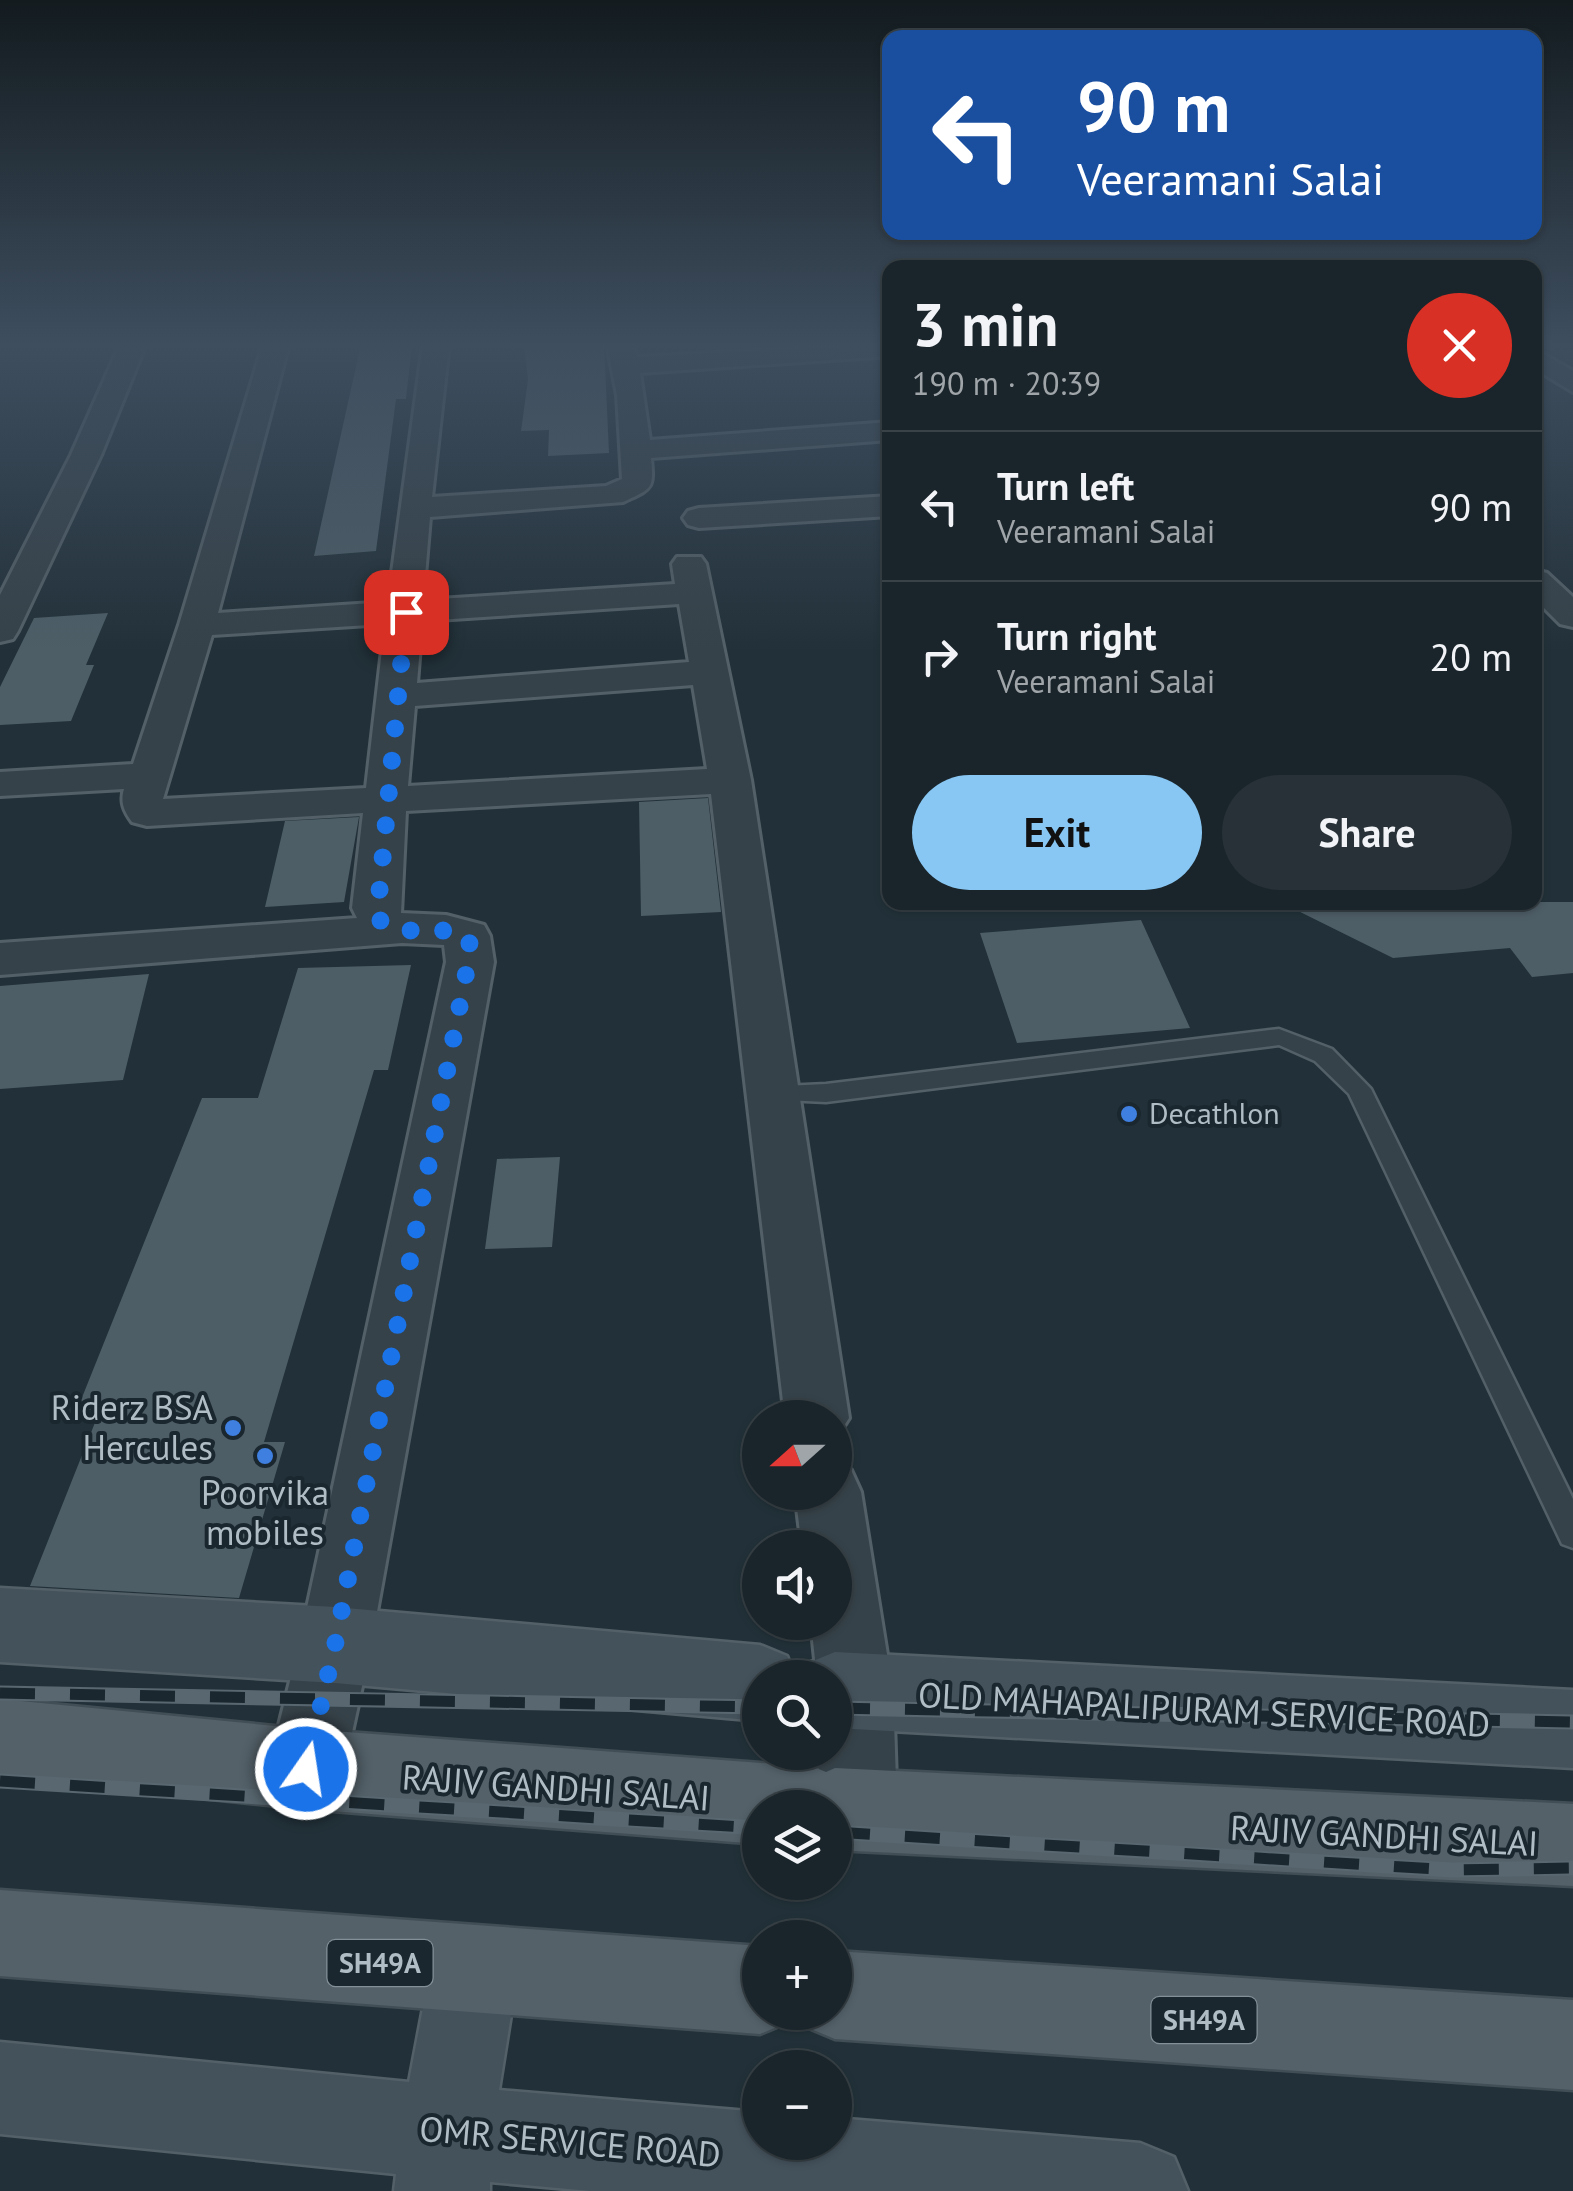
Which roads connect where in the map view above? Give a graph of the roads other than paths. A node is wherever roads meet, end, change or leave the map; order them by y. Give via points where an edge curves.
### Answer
1 (90, 446) edge
2 (247, 446) edge
3 (423, 446) edge
4 (635, 446) edge
5 (684, 446) edge
6 (636, 450) junction
7 (882, 507) edge
8 (415, 508) junction
9 (699, 518) dead end
10 (1542, 587) edge
11 (406, 612) junction
12 (1573, 616) edge
13 (197, 625) junction
14 (0, 631) edge
15 (710, 672) junction
16 (396, 696) junction
17 (150, 775) junction
18 (730, 780) junction
19 (0, 784) edge
20 (387, 801) junction
21 (396, 930) junction
22 (0, 958) edge
23 (772, 1093) junction
24 (815, 1400) edge
25 (830, 1510) edge
26 (1573, 1532) edge
27 (0, 1625) edge
28 (335, 1645) junction
29 (842, 1660) edge
30 (742, 1681) edge
31 (852, 1691) edge
32 (1573, 1729) edge
33 (0, 1738) edge
34 (306, 1769) junction
35 (742, 1802) edge
36 (852, 1810) edge
37 (1573, 1845) edge
38 (0, 1933) edge
39 (474, 1971) junction
40 (742, 1989) edge
41 (852, 1996) edge
42 (1573, 2045) edge
43 (0, 2088) edge
44 (444, 2162) edge
45 (1140, 2191) edge

1 - 14 street
2 - 13 street
3 - 8 street
4 - 6 street
5 - 6 street
6 - 8 street via 638,482 612,495
7 - 9 street
8 - 11 street
10 - 12 street
11 - 13 street
11 - 15 street via 692,578
11 - 16 street
13 - 17 street
15 - 16 street
15 - 18 street
16 - 20 street
17 - 19 street
17 - 20 street via 142,808 154,814
18 - 20 street
18 - 23 street
20 - 21 street via 375,908 383,924
21 - 22 street
21 - 28 street via 454,929 467,936 471,948
23 - 24 street
23 - 26 lane via 826,1093 1279,1037 1310,1044 1359,1090
25 - 29 street
27 - 28 street
28 - 30 street
28 - 34 street
31 - 32 street, OLD MAHAPALIPURAM SERVICE ROAD
33 - 34 main road, RAJIV GANDHI SALAI
34 - 35 main road, RAJIV GANDHI SALAI
36 - 37 main road, RAJIV GANDHI SALAI
38 - 39 main road, SH49A
39 - 40 main road, SH49A
39 - 44 street
41 - 42 main road, SH49A
43 - 44 street, OMR SERVICE ROAD
44 - 45 street, OMR SERVICE ROAD

